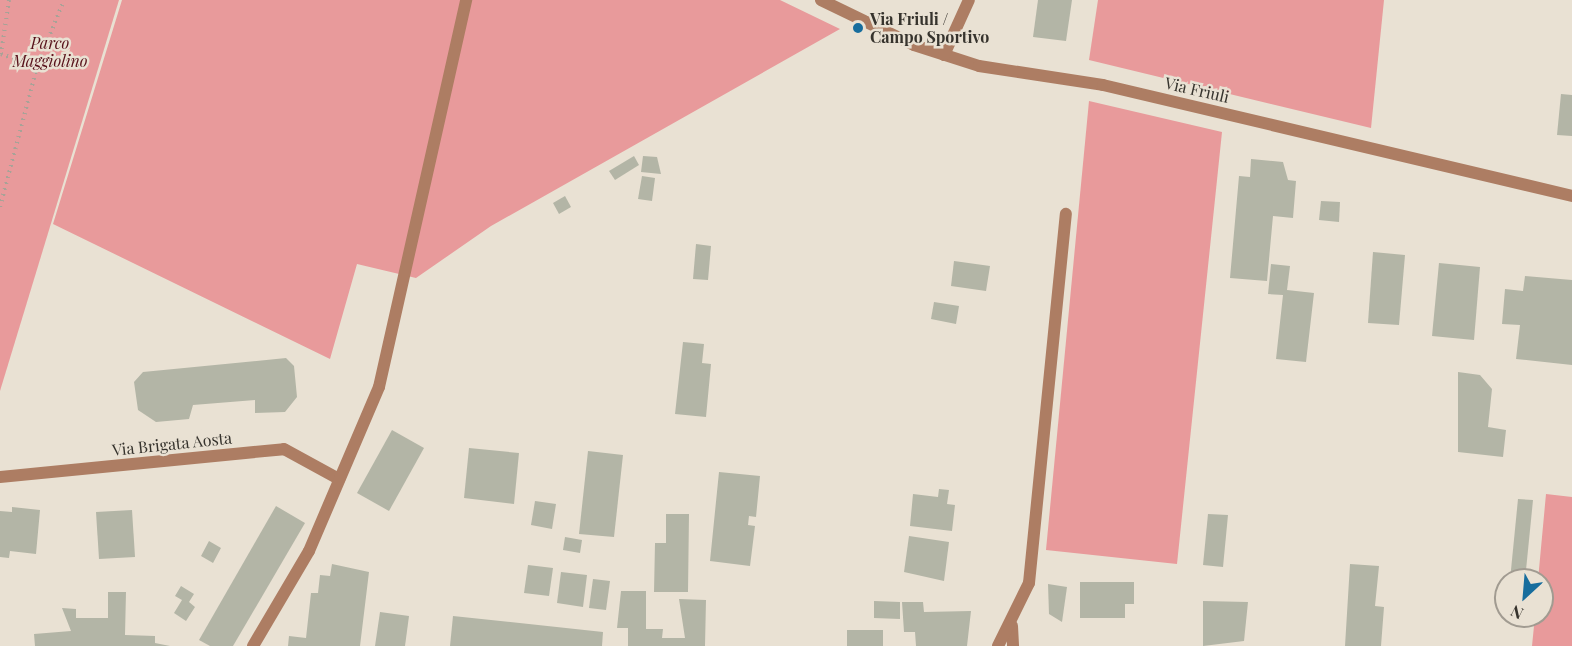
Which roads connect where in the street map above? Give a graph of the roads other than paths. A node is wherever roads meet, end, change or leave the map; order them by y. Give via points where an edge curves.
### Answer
1 (466, 0) edge
2 (821, 0) edge
3 (969, 0) edge
4 (944, 56) junction
5 (1572, 196) edge
6 (1066, 214) dead end
7 (0, 477) edge
8 (339, 479) junction
9 (1012, 626) junction
10 (253, 646) edge
11 (998, 646) edge
12 (1013, 646) edge

1 - 8 street via 379,387
2 - 4 street, Via Friuli
3 - 4 street
4 - 5 street, Via Friuli via 1103,85
6 - 9 street via 1035,540 1029,583
7 - 8 street, Via Brigata Aosta via 284,449
8 - 10 street via 309,551
9 - 11 street
9 - 12 street

